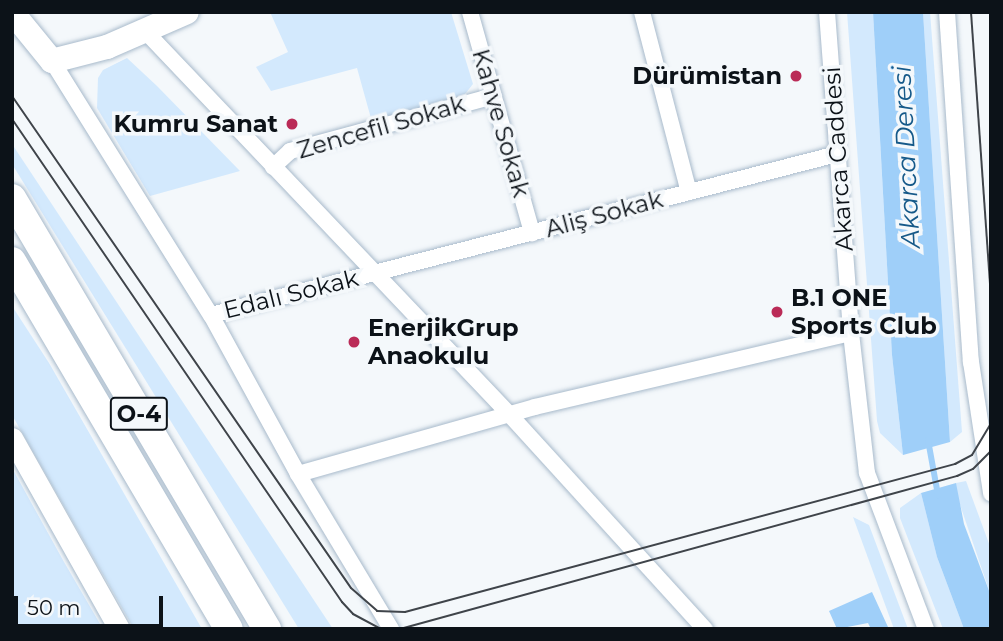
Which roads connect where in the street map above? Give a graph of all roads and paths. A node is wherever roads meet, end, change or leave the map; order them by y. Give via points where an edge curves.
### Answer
1 (12, 12) edge
2 (187, 12) edge
3 (470, 12) edge
4 (642, 12) edge
5 (827, 12) edge
6 (947, 12) edge
7 (147, 33) junction
8 (52, 61) junction
9 (494, 96) junction
10 (836, 154) junction
11 (273, 167) junction
12 (689, 192) junction
13 (12, 198) edge
14 (532, 233) junction
15 (12, 261) edge
16 (372, 274) junction
17 (211, 315) junction
18 (851, 333) junction
19 (510, 415) junction
20 (12, 438) edge
21 (298, 474) junction
22 (991, 494) edge
23 (119, 629) edge
24 (229, 629) edge
25 (267, 629) edge
26 (391, 629) edge
27 (705, 629) edge
28 (926, 629) edge

1 - 8 main road
2 - 7 main road
3 - 9 street, Kahve Sokak
4 - 12 street
5 - 10 street, Akarca Caddesi
6 - 22 street via 971,362
7 - 8 main road
7 - 11 street
8 - 17 street
9 - 11 street, Zencefil Sokak via 290,151
9 - 14 street, Kahve Sokak
10 - 12 street, Aliş Sokak
10 - 18 street, Akarca Caddesi
11 - 16 street
12 - 14 street, Aliş Sokak
13 - 25 highway, O-4
14 - 16 street, Aliş Sokak
15 - 24 highway, O-4
16 - 17 street, Edalı Sokak
16 - 19 street
17 - 21 street
18 - 19 street
18 - 28 street, Akarca Caddesi via 867,473
19 - 21 street
19 - 27 street
20 - 23 street
21 - 26 street

